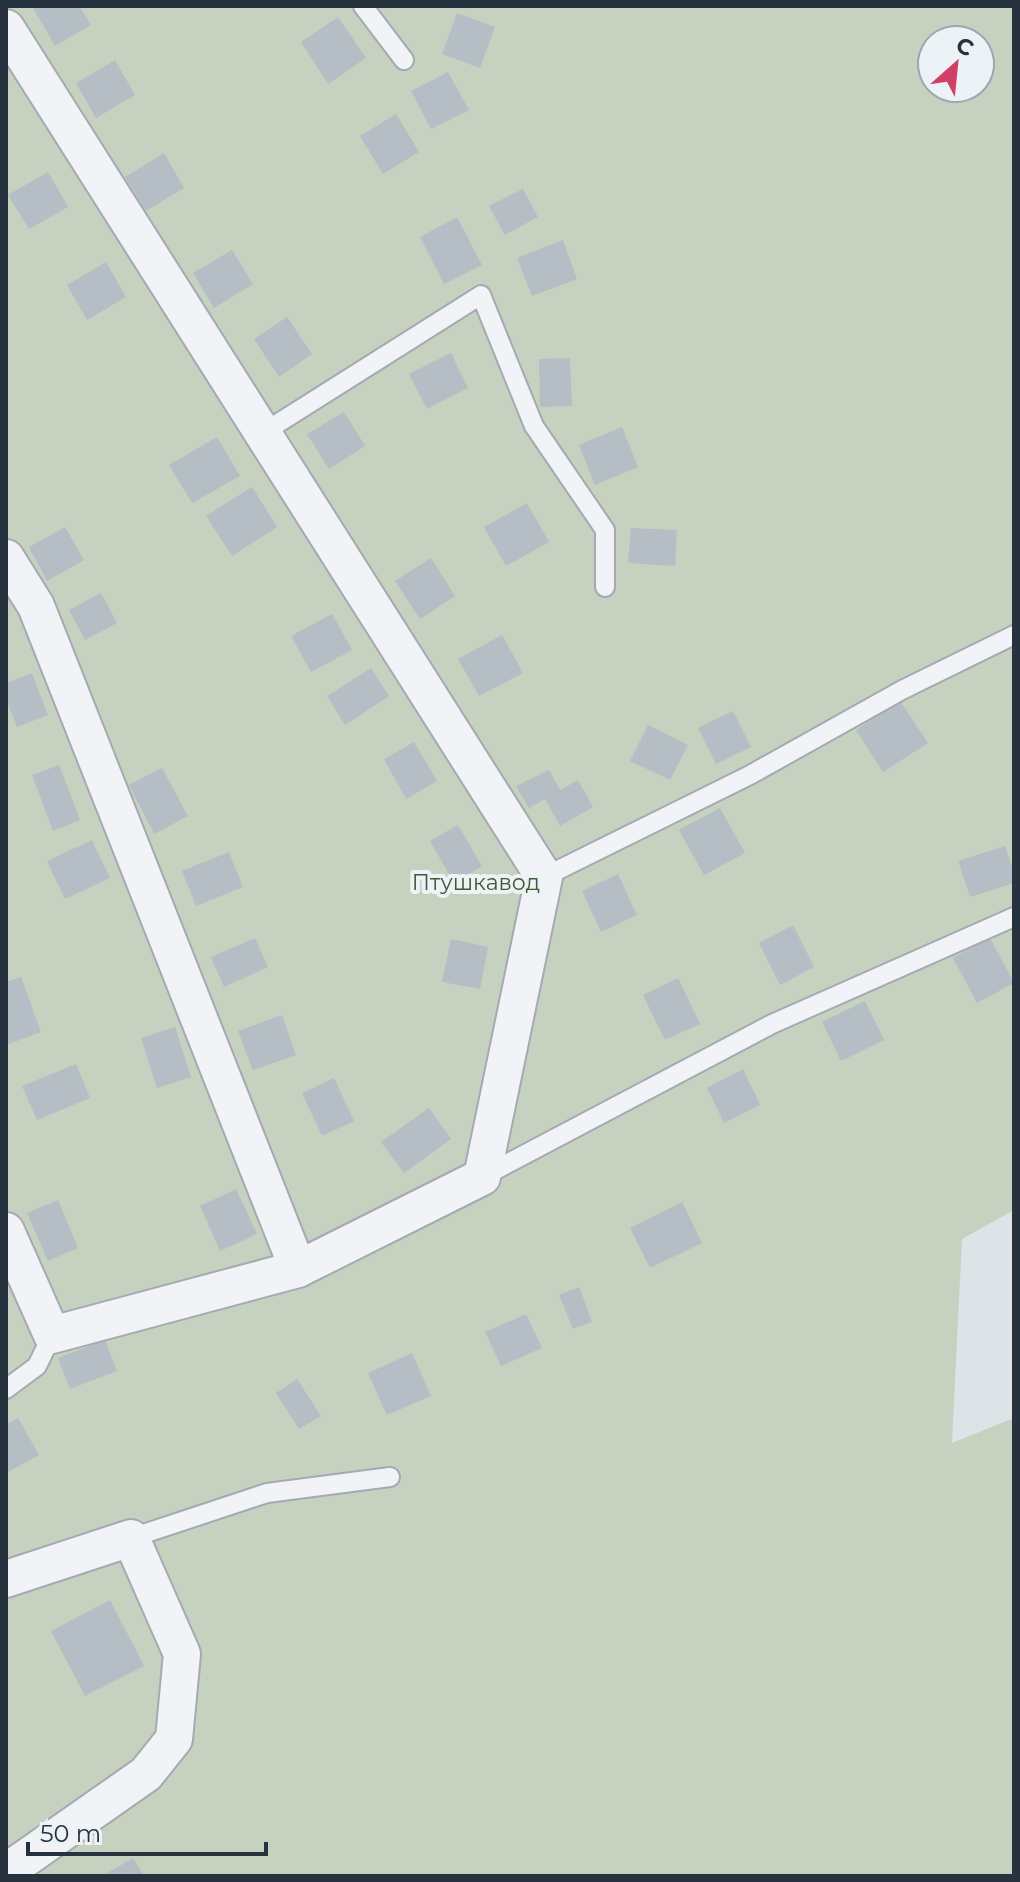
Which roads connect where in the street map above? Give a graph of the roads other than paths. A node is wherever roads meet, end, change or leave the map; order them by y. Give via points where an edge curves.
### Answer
1 (363, 6) edge
2 (6, 28) edge
3 (404, 60) dead end
4 (261, 434) junction
5 (6, 558) edge
6 (605, 587) dead end
7 (1014, 635) edge
8 (544, 877) junction
9 (1014, 917) edge
10 (482, 1177) junction
11 (6, 1231) edge
12 (298, 1269) junction
13 (52, 1335) junction
14 (6, 1389) edge
15 (390, 1477) dead end
16 (131, 1538) junction
17 (6, 1579) edge
18 (6, 1872) edge

1 - 3 lane
2 - 4 street
4 - 6 lane via 481,295 534,426 605,530
4 - 8 street
5 - 12 street via 36,606
7 - 8 lane
8 - 10 street
9 - 10 lane via 772,1024
10 - 12 street
11 - 13 street
12 - 13 street
13 - 14 lane via 37,1366
15 - 16 lane via 267,1493
16 - 17 street
16 - 18 street via 182,1654 174,1739 146,1774

